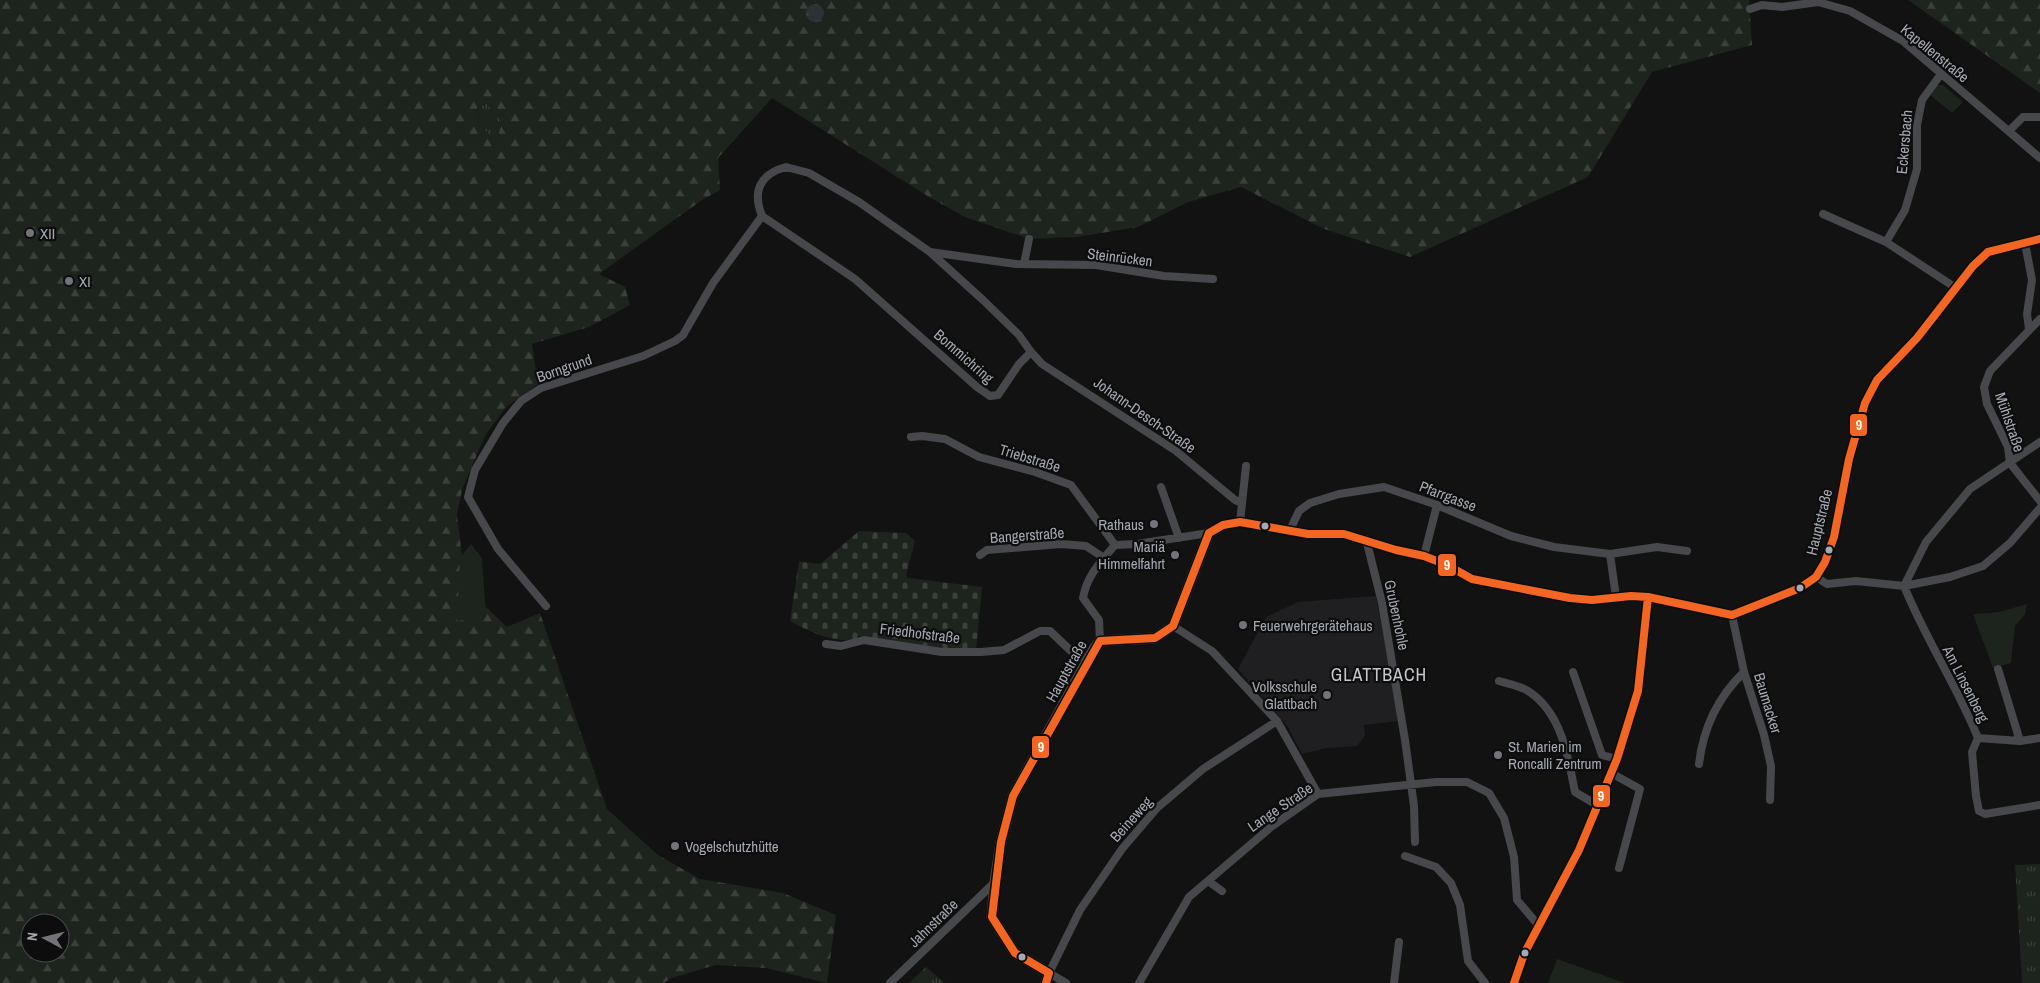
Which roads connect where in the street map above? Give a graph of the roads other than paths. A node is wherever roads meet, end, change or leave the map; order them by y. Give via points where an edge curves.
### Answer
1 (1750, 9) dead end
2 (1941, 74) junction
3 (2040, 117) edge
4 (2009, 131) junction
5 (2040, 158) edge
6 (1823, 214) dead end
7 (762, 216) junction
8 (1029, 239) dead end
9 (2040, 239) edge
10 (1886, 242) junction
11 (2025, 243) junction
12 (930, 252) junction
13 (1024, 264) junction
14 (1213, 279) dead end
15 (1956, 288) junction
16 (2040, 318) edge
17 (2029, 329) junction
18 (1030, 352) junction
19 (911, 437) dead end
20 (2040, 442) edge
21 (2010, 463) junction
22 (1246, 466) dead end
23 (1160, 487) dead end
24 (2040, 501) edge
25 (1242, 503) junction
26 (1437, 505) junction
27 (2040, 508) edge
28 (1240, 522) junction
29 (1290, 530) junction
30 (1209, 533) junction
31 (1179, 538) junction
32 (1366, 539) junction
33 (1115, 545) junction
34 (1687, 551) dead end
35 (980, 554) dead end
36 (1610, 554) junction
37 (1424, 556) junction
38 (1104, 558) junction
39 (1816, 578) junction
40 (1904, 586) junction
41 (1616, 597) junction
42 (1648, 597) junction
43 (546, 606) dead end
44 (1732, 615) junction
45 (1173, 626) junction
46 (1100, 641) junction
47 (826, 644) dead end
48 (1088, 660) junction
49 (1998, 669) dead end
50 (1573, 672) dead end
51 (1744, 672) junction
52 (1499, 680) dead end
53 (1277, 721) junction
54 (1978, 738) junction
55 (2040, 738) edge
56 (2020, 741) junction
57 (1617, 759) junction
58 (1699, 764) dead end
59 (1611, 773) junction
60 (1412, 785) junction
61 (1318, 794) junction
62 (1770, 800) dead end
63 (1597, 805) junction
64 (2040, 805) edge
65 (1415, 842) dead end
66 (1404, 856) dead end
67 (1620, 868) dead end
68 (1208, 881) junction
69 (995, 882) junction
70 (1222, 891) dead end
71 (1539, 926) junction
72 (1399, 942) dead end
73 (1047, 978) edge
74 (890, 983) edge
75 (1066, 983) edge
76 (1139, 983) edge
77 (1394, 983) edge
78 (1485, 983) edge
79 (1514, 983) edge

1 - 2 street, Kapellenstraße via 1762,5 1782,7 1818,2 1841,7 1903,41
2 - 4 street, Kapellenstraße
2 - 10 street, Eckersbach via 1922,100 1917,169 1905,210
3 - 4 street via 2023,117
4 - 5 street, Kapellenstraße
6 - 10 street
7 - 12 street via 757,197 759,187 765,176 786,167 809,173 859,202
7 - 18 street, Bommichring via 855,279 990,396 998,395
7 - 43 street, Borngrund via 713,283 683,335 643,356 541,388 521,401 502,423 475,470 468,497 498,549
8 - 13 street
9 - 11 street, Hauptstraße
10 - 15 street
11 - 15 street, Hauptstraße via 1988,252
11 - 17 street via 2032,280 2027,314
12 - 13 street, Steinrücken
12 - 18 street via 1019,335
13 - 14 street, Steinrücken via 1096,266
15 - 39 street, Hauptstraße via 1917,338 1877,380 1865,404 1849,459 1834,537
16 - 17 street, Mühlstraße
17 - 21 street, Mühlstraße via 1990,371 1984,387 1987,404 2008,448
18 - 25 street, Johann-Desch-Straße via 1042,364 1176,451
19 - 33 street, Triebstraße via 945,439 979,457 1071,485
20 - 21 street
21 - 24 street
21 - 40 street, Mühlstraße via 1970,489 1926,542
22 - 25 street
23 - 31 street
25 - 28 street
26 - 29 street, Pfarrgasse via 1384,487 1339,494 1310,503 1299,511
26 - 36 street, Pfarrgasse via 1511,536 1554,548
26 - 37 street
27 - 40 street via 2010,543 1983,566 1950,578
28 - 29 street
28 - 30 street via 1224,525
29 - 32 street
30 - 31 street
30 - 45 street
31 - 33 street
32 - 37 street
32 - 60 street, Grubenhohle via 1382,603
33 - 38 street
34 - 36 street, Pfarrgasse via 1657,547
35 - 38 street, Bangerstraße via 987,550 1061,544 1086,546
36 - 41 street
37 - 41 street via 1472,579 1570,598
38 - 46 street via 1086,584 1083,598 1099,620
39 - 40 street via 1827,584 1856,581
39 - 44 street, Hauptstraße via 1800,588
40 - 54 street, Am Linsenberg
41 - 42 street
42 - 44 street
42 - 57 street via 1638,691
44 - 51 street, Baumacker
45 - 46 street, Hauptstraße via 1155,638
45 - 53 street via 1212,651
46 - 48 street, Hauptstraße
47 - 48 street, Friedhofstraße via 841,646 864,640 942,652 982,652 1004,650 1040,631 1050,631 1071,651
48 - 69 street, Hauptstraße via 1014,796 1002,834
49 - 56 street
50 - 57 street via 1602,755
51 - 58 street via 1730,686 1710,720
51 - 62 street, Baumacker via 1771,766
52 - 63 street via 1530,691 1549,708 1566,749 1575,792
53 - 61 street
53 - 73 street, Beineweg via 1203,769 1158,808 1122,848 1080,910
54 - 56 street, Am Linsenberg
54 - 64 street via 1972,752 1979,812 1985,814
55 - 56 street, Am Linsenberg
57 - 59 street
59 - 63 street
59 - 67 street via 1640,788
60 - 61 street, Lange Straße
60 - 65 street
60 - 71 street, Lange Straße via 1467,782 1489,793 1504,818 1514,857 1518,900
61 - 68 street, Lange Straße via 1270,827
63 - 71 street via 1579,850
66 - 78 street via 1436,867 1451,883 1460,905 1468,961
68 - 70 street
68 - 76 street, Lange Straße via 1189,897
69 - 73 street, Hauptstraße via 992,917 1015,953
69 - 74 street, Jahnstraße
71 - 79 street
72 - 77 street
73 - 75 street

